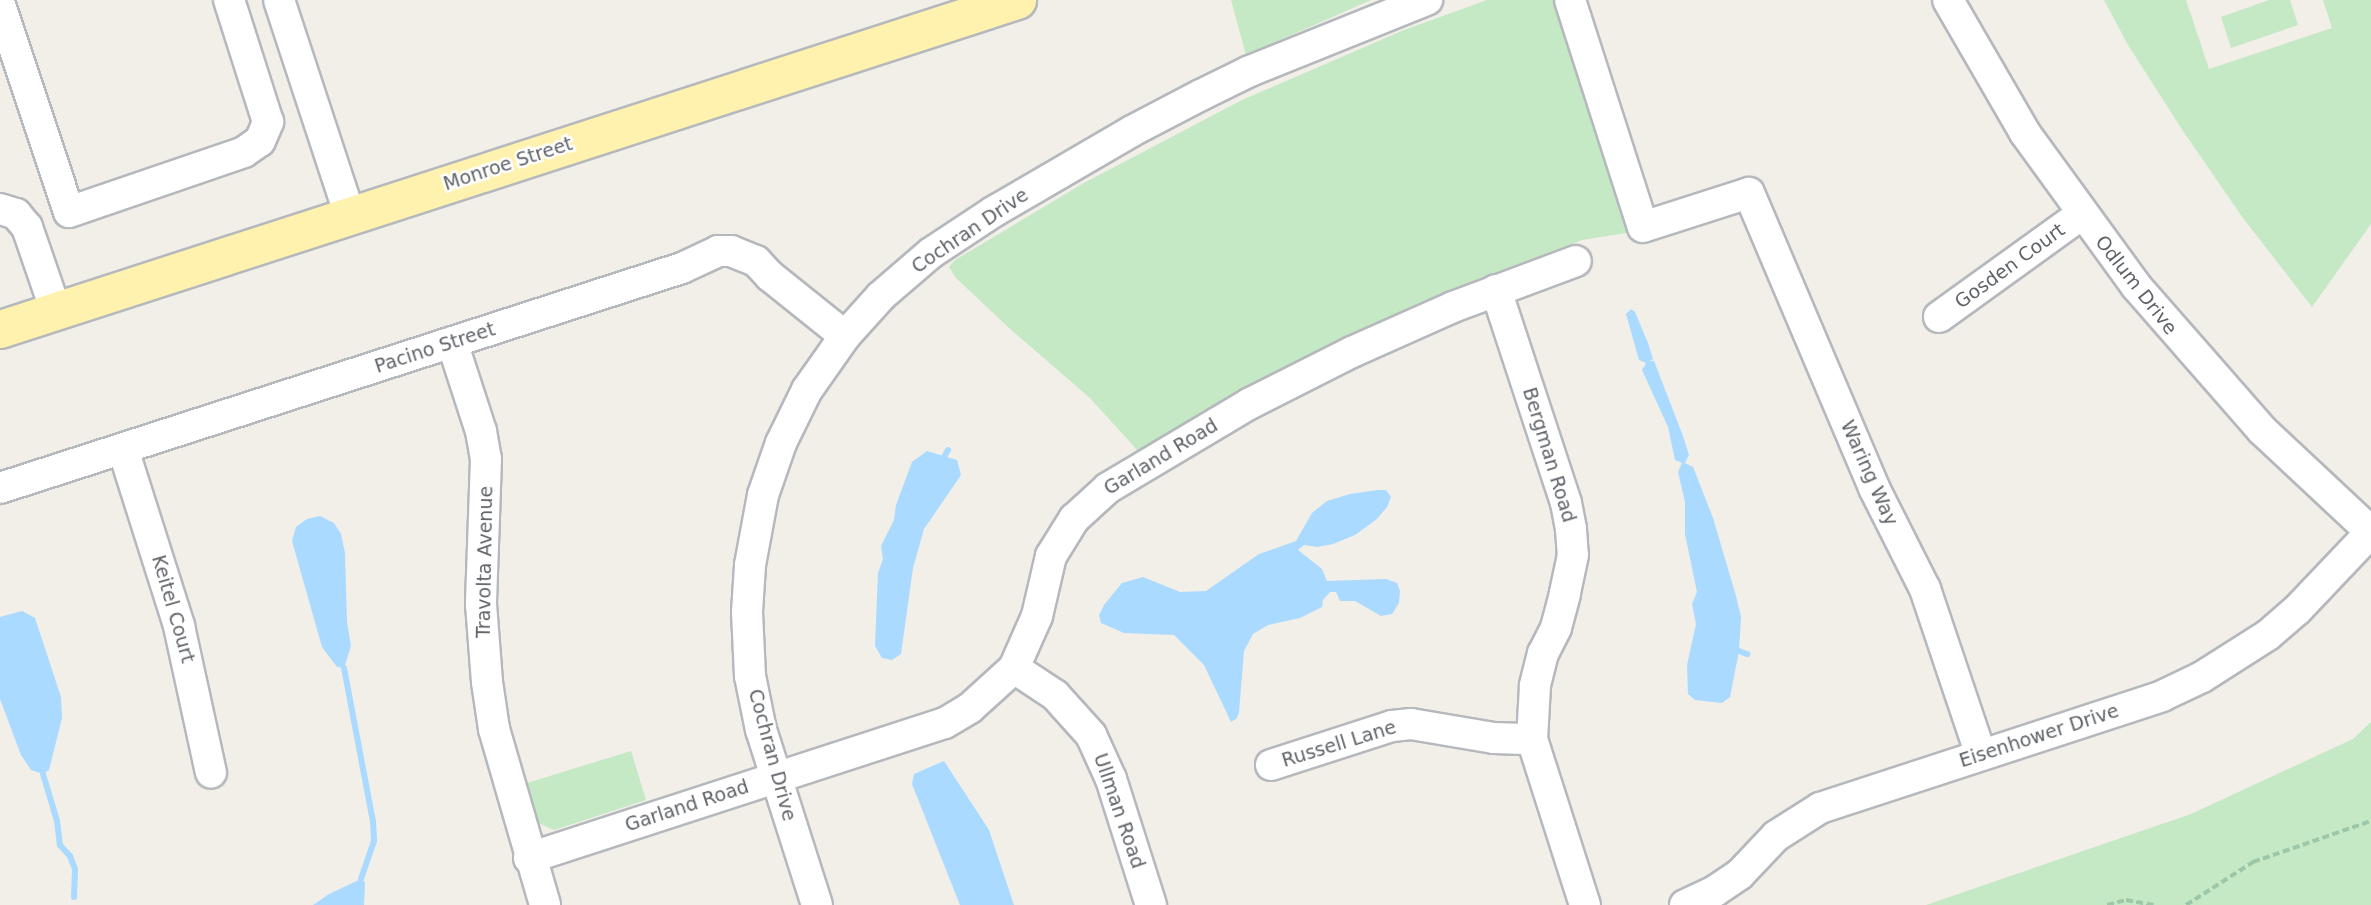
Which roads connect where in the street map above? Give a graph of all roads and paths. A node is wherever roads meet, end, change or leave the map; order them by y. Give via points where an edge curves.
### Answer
1 (261, 0) edge
2 (279, 0) edge
3 (1017, 0) edge
4 (1427, 0) edge
5 (1570, 0) edge
6 (1948, 0) edge
7 (231, 4) edge
8 (0, 5) edge
9 (945, 11) edge
10 (0, 209) edge
11 (2082, 214) junction
12 (349, 216) junction
13 (1576, 261) dead end
14 (1496, 290) junction
15 (56, 311) junction
16 (1939, 317) dead end
17 (0, 329) edge
18 (845, 336) junction
19 (452, 342) junction
20 (124, 449) junction
21 (0, 488) edge
22 (2371, 532) edge
23 (1014, 668) junction
24 (1532, 740) junction
25 (1981, 755) junction
26 (1271, 765) dead end
27 (211, 773) dead end
28 (776, 778) junction
29 (2371, 821) edge
30 (529, 858) junction
31 (545, 905) edge
32 (817, 905) edge
33 (1151, 905) edge
34 (1585, 905) edge
35 (1685, 905) edge
36 (2107, 905) edge
37 (2154, 905) edge
38 (2186, 905) edge

1 - 7 street
2 - 12 street
3 - 9 main road, Monroe Street
4 - 18 street, Cochran Drive via 1250,71 1064,169 931,253 880,296
5 - 25 street, Waring Way via 1643,227 1749,193 1874,488 1924,589
6 - 11 street, Odlum Drive via 1998,90
7 - 8 street via 268,122 260,141 244,152 69,212
9 - 12 main road, Monroe Street
10 - 15 street via 16,214 27,227
11 - 16 street, Gosden Court
11 - 22 street, Odlum Drive via 2218,383
12 - 15 main road, Monroe Street
13 - 14 street, Garland Road
14 - 23 street, Garland Road via 1352,352 1249,404 1108,488 1073,519 1051,556 1037,616
14 - 24 street, Bergman Road via 1572,529 1573,555 1565,594 1535,686
15 - 17 main road, Monroe Street
18 - 19 street, Pacino Street via 756,261 718,251 682,268
18 - 28 street, Cochran Drive via 807,390 781,443 763,495 750,565 750,676
19 - 20 street, Pacino Street
19 - 30 street, Travolta Avenue via 486,459 481,604 486,682
20 - 21 street, Pacino Street
20 - 27 street, Keitel Court via 179,626
22 - 25 street, Eisenhower Drive via 2297,610 2236,657 2162,696
23 - 28 street, Garland Road via 970,708 945,723
23 - 33 street, Ullman Road via 1055,695 1091,735 1111,779
24 - 26 street, Russell Lane via 1411,723
24 - 34 street, Bergman Road
25 - 35 street, Eisenhower Drive via 1820,808 1776,836 1740,874
28 - 30 street, Garland Road
28 - 32 street, Cochran Drive
29 - 38 path via 2253,862
30 - 31 street, Travolta Avenue
36 - 37 path via 2126,900

